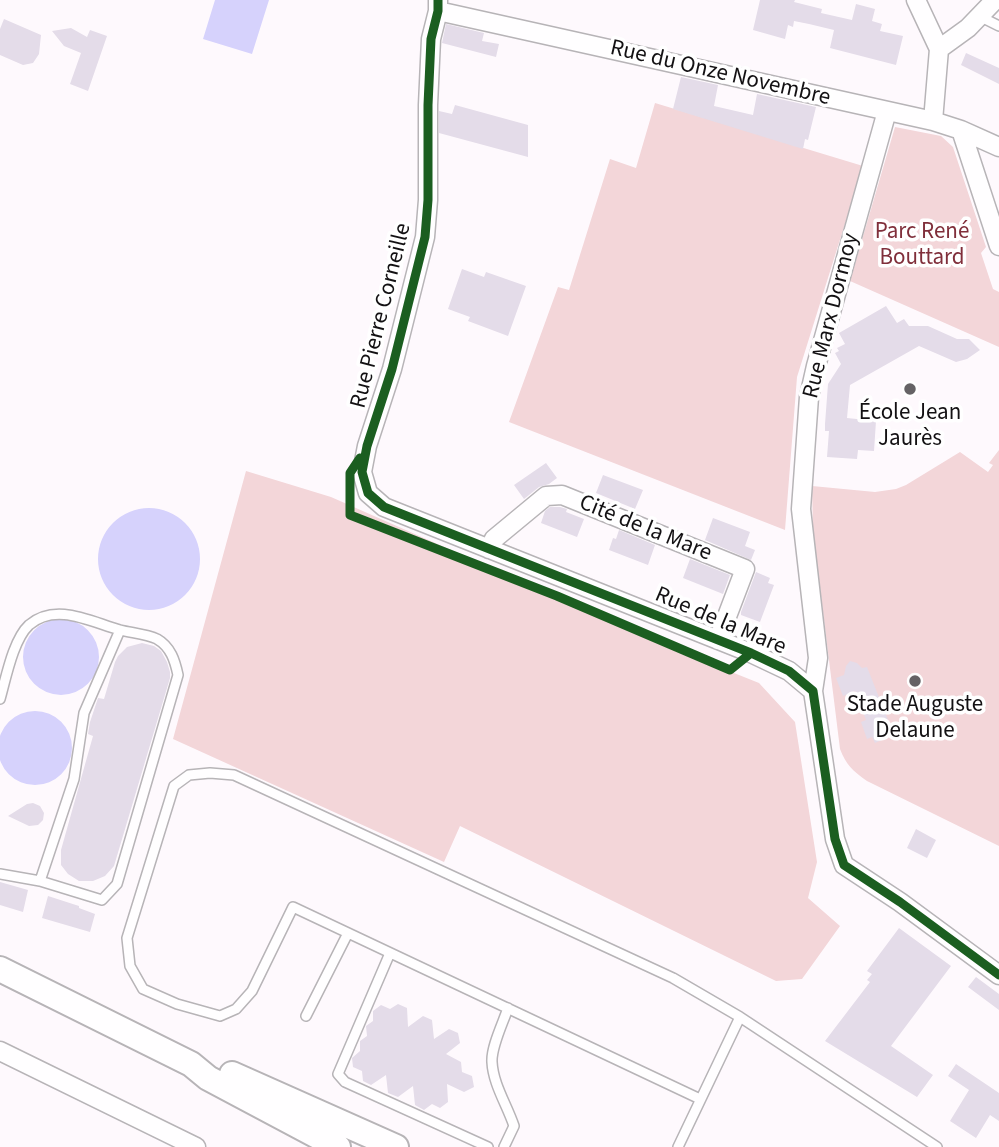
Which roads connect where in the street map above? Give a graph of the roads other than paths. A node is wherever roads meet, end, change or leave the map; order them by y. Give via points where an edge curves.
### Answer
1 (916, 0) edge
2 (995, 0) edge
3 (438, 6) edge
4 (979, 16) junction
5 (999, 26) edge
6 (939, 49) junction
7 (887, 111) junction
8 (933, 121) junction
9 (961, 130) junction
10 (999, 147) edge
11 (999, 246) edge
12 (362, 472) joint
13 (489, 549) junction
14 (120, 630) junction
15 (718, 640) junction
16 (813, 691) junction
17 (0, 699) edge
18 (0, 874) edge
19 (40, 881) junction
20 (348, 933) junction
21 (390, 953) junction
22 (0, 970) edge
23 (999, 975) edge
24 (508, 1008) junction
25 (306, 1016) dead end
26 (740, 1017) junction
27 (0, 1051) edge
28 (191, 1064) junction
29 (700, 1099) junction
30 (196, 1147) edge
31 (338, 1147) edge
32 (397, 1147) edge
33 (488, 1147) edge
34 (504, 1147) edge
35 (678, 1147) edge
36 (937, 1147) edge

1 - 6 street
2 - 4 street
3 - 7 street, Rue du Onze Novembre
3 - 12 street, Rue Pierre Corneille via 429,79 425,237
4 - 5 lane
4 - 6 street
6 - 8 street
7 - 8 street, Rue du Onze Novembre
7 - 16 street, Rue Marx Dormoy via 810,397 801,509 818,658
8 - 9 street, Rue du Onze Novembre
9 - 10 street, Rue du Onze Novembre
9 - 11 street
12 - 13 street, Rue de la Mare via 368,493 384,507
13 - 15 street, Rue de la Mare
13 - 15 street, Cité de la Mare via 494,539 546,496 562,495 745,569
14 - 17 lane via 71,614 46,615 28,626 16,645
14 - 19 lane via 84,713 74,779
14 - 19 lane via 158,640 174,655 178,675 117,884 102,900
15 - 16 street, Rue de la Mare via 789,671
16 - 23 street via 835,839 844,865
18 - 19 lane
20 - 21 lane
20 - 25 lane
20 - 26 lane via 293,907 252,990 236,1009 220,1016 143,989 130,966 127,938 174,786 189,775 234,775 673,978
21 - 24 lane
21 - 33 lane via 338,1074 345,1082
22 - 28 main road
24 - 29 lane
24 - 34 lane via 492,1060 514,1126
26 - 29 lane
26 - 36 lane
27 - 30 street
28 - 31 main road via 208,1078
28 - 32 main road via 213,1066
29 - 35 lane

